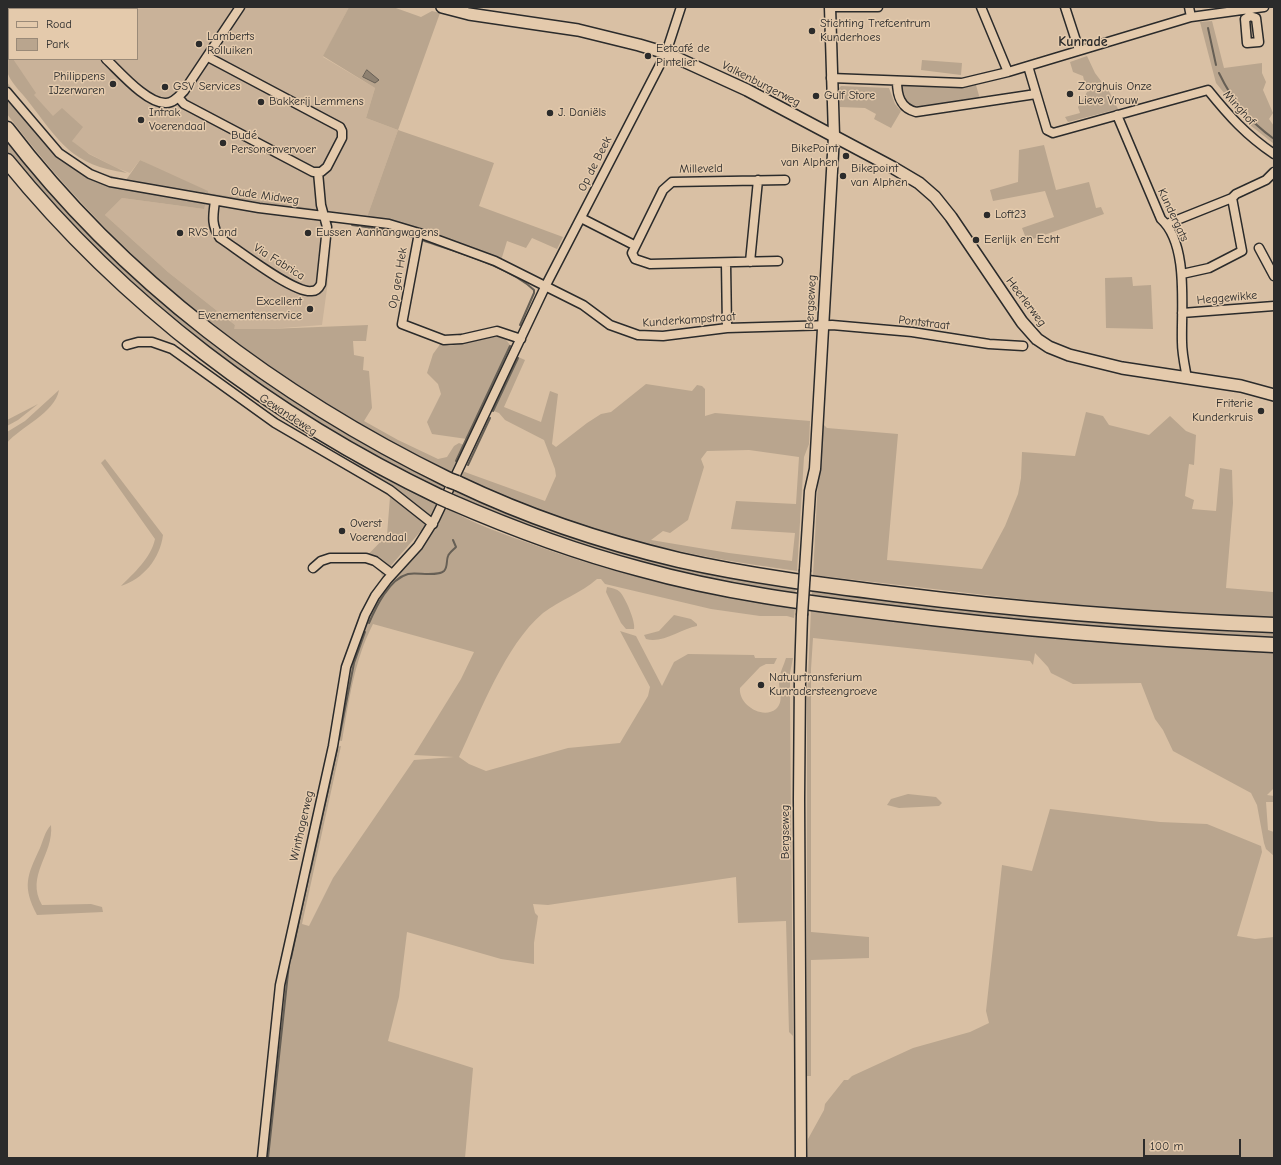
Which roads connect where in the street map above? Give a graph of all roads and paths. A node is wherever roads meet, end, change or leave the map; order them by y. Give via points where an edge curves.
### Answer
1 (240, 7) edge
2 (442, 7) edge
3 (681, 7) edge
4 (830, 7) edge
5 (877, 7) edge
6 (981, 7) edge
7 (1066, 7) edge
8 (1189, 7) edge
9 (1264, 7) edge
10 (1214, 10) edge
11 (1191, 17) junction
12 (1079, 50) junction
13 (666, 53) junction
14 (208, 57) junction
15 (107, 60) edge
16 (1028, 66) junction
17 (1008, 72) junction
18 (831, 78) junction
19 (897, 81) junction
20 (7, 92) edge
21 (1036, 94) junction
22 (178, 97) junction
23 (1117, 115) junction
24 (7, 129) edge
25 (834, 136) junction
26 (1274, 154) edge
27 (7, 161) edge
28 (318, 172) junction
29 (1274, 173) edge
30 (758, 180) junction
31 (785, 180) dead end
32 (1232, 198) junction
33 (215, 201) junction
34 (324, 216) junction
35 (580, 218) junction
36 (1167, 224) junction
37 (420, 233) junction
38 (634, 246) junction
39 (1259, 248) dead end
40 (778, 261) dead end
41 (750, 262) junction
42 (726, 263) junction
43 (1182, 274) junction
44 (1274, 276) edge
45 (546, 285) junction
46 (1274, 306) edge
47 (1182, 314) junction
48 (823, 327) junction
49 (727, 328) junction
50 (521, 339) junction
51 (127, 345) dead end
52 (1023, 346) dead end
53 (1188, 378) junction
54 (1274, 395) edge
55 (433, 524) junction
56 (313, 568) dead end
57 (392, 574) junction
58 (1274, 625) edge
59 (1274, 645) edge
60 (262, 1158) edge
61 (801, 1158) edge

1 - 14 street
2 - 13 main road, Valkenburgerweg via 469,14 578,30
3 - 13 street, Op de Beek
4 - 5 street
4 - 18 street, Bergseweg
6 - 17 street
7 - 12 street
8 - 11 street
9 - 10 street via 1249,13
10 - 11 street
11 - 12 street
12 - 16 street
13 - 25 main road, Valkenburgerweg via 747,90
13 - 35 street, Op de Beek
14 - 22 street
14 - 28 street via 340,127 342,138 326,167
15 - 22 street via 149,97 166,103
16 - 17 street
16 - 21 street
17 - 19 street via 962,84
18 - 19 street
18 - 25 street, Bergseweg
19 - 21 street via 900,101 908,109 916,112
20 - 33 street, Oude Midweg via 59,153 90,174 117,184
21 - 23 street via 1049,132
22 - 28 street via 191,108 310,171
23 - 26 street, Minghof via 1208,90 1241,129
23 - 36 street, Kundergats via 1161,219
24 - 58 highway via 114,248 198,323 239,354 315,407 381,445 453,482 511,507 603,540 679,560 750,574 858,590 999,606 1166,620
25 - 48 street, Bergseweg
25 - 53 main road, Heerlerweg via 907,175 935,197 1018,317 1043,343 1058,351 1087,360
27 - 59 highway via 62,223 106,267 169,325 224,368 316,430 376,465 445,499 512,527 588,554 680,580 750,594 912,616 1059,632
28 - 34 street
29 - 32 street
30 - 31 street, Milleveld
30 - 38 street, Milleveld via 672,182 663,190
30 - 41 street
32 - 36 street
32 - 43 street via 1242,251 1209,268
33 - 34 street, Oude Midweg
33 - 34 street, Via Fabrica via 214,229 220,238 284,281 309,292 321,284 327,227
34 - 37 street, Oude Midweg via 389,224
35 - 38 street
35 - 45 street, Op de Beek
36 - 43 street, Kundergats
37 - 45 street, Oude Midweg via 488,258
37 - 50 street, Op gen Hek via 402,324 444,340 462,339 497,331
38 - 42 street via 632,253 635,259 643,263
39 - 44 street
40 - 41 street
41 - 42 street
42 - 49 street
43 - 47 street, Kundergats
45 - 49 street, Kunderkampstraat via 584,305 610,325 634,334 655,336
45 - 50 street
46 - 47 street, Heggewikke
47 - 53 street, Kundergats via 1182,344
48 - 49 street, Kunderkampstraat
48 - 52 street, Pontstraat via 832,325 912,332 989,344
48 - 61 street, Bergseweg, bridge via 815,470 810,491 800,676
50 - 55 street
51 - 55 street, Gewandeweg via 147,342 162,344 172,349 276,423 390,490
53 - 54 main road, Heerlerweg via 1241,386
55 - 57 street, Winthagerweg via 418,546
56 - 57 street via 330,558 366,558 375,561
57 - 60 street, Winthagerweg via 375,596 365,615 343,679 332,746 280,985

